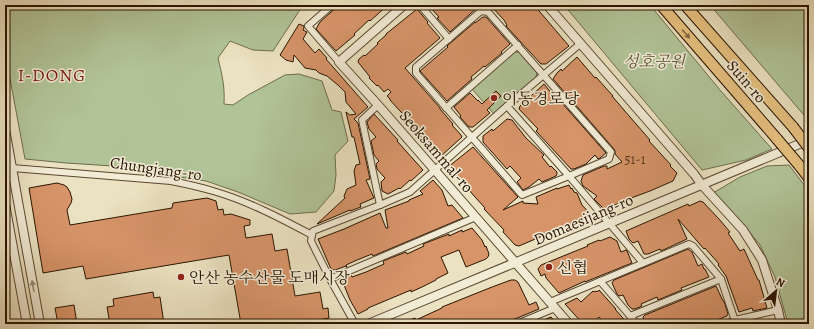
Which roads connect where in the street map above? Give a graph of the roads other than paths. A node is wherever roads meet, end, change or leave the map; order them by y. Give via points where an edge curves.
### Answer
1 (332, 5) edge
2 (404, 5) edge
3 (420, 5) edge
4 (547, 5) edge
5 (661, 5) edge
6 (685, 5) edge
7 (449, 39) junction
8 (580, 44) junction
9 (518, 45) junction
10 (339, 62) junction
11 (544, 75) junction
12 (378, 105) junction
13 (507, 106) junction
14 (446, 108) junction
15 (5, 129) edge
16 (472, 138) junction
17 (809, 140) edge
18 (809, 148) edge
19 (12, 168) junction
20 (435, 170) junction
21 (569, 176) junction
22 (809, 178) edge
23 (702, 185) junction
24 (5, 204) edge
25 (380, 205) junction
26 (476, 217) junction
27 (609, 224) junction
28 (312, 235) junction
29 (516, 263) junction
30 (643, 263) junction
31 (330, 279) junction
32 (721, 279) junction
33 (600, 281) junction
34 (553, 305) junction
35 (778, 310) junction
36 (630, 316) junction
37 (735, 322) edge
38 (27, 324) edge
39 (40, 324) edge
40 (355, 324) edge
41 (368, 324) edge
42 (517, 324) edge
43 (570, 324) edge
44 (636, 324) edge
45 (726, 324) edge
46 (781, 324) edge

1 - 10 street via 308,26
2 - 10 street
3 - 7 street
4 - 8 street
5 -> 22 highway, Suin-ro, bridge
6 - 18 highway, Suin-ro, bridge
7 - 9 street via 481,11 488,12
7 - 14 street via 416,67 416,72
8 - 11 street
8 - 23 street
9 - 11 street
9 - 14 street
10 - 12 street, Seoksammal-ro
11 - 13 street
11 - 21 street via 611,152 609,159
12 - 20 street, Seoksammal-ro
12 - 25 street via 362,120
13 - 16 street
13 - 21 street
14 - 16 street
15 - 19 street
16 - 20 street
16 - 21 street via 522,195
17 - 23 street, Domaesijang-ro
19 - 28 street, Chungjang-ro via 171,181 194,186 215,191 250,205
39 -> 19 street
20 - 25 street via 410,192
20 - 26 street, Seoksammal-ro
21 - 27 street
23 - 27 street, Domaesijang-ro
23 - 35 street via 743,230 762,260
24 - 38 street
25 - 28 street via 313,231
26 - 29 street, Seoksammal-ro
26 - 31 street
27 - 29 street, Domaesijang-ro
27 - 30 street
28 - 31 street via 312,241
29 - 34 street, Seoksammal-ro
29 - 41 street, Domaesijang-ro
30 - 32 street via 689,244
30 - 33 street
31 - 40 street
32 - 36 street
32 - 37 street
33 - 34 street
33 - 36 street
34 - 42 street
34 - 43 street, Seoksammal-ro
35 - 37 street
35 - 46 street
36 - 44 street
37 - 45 street

